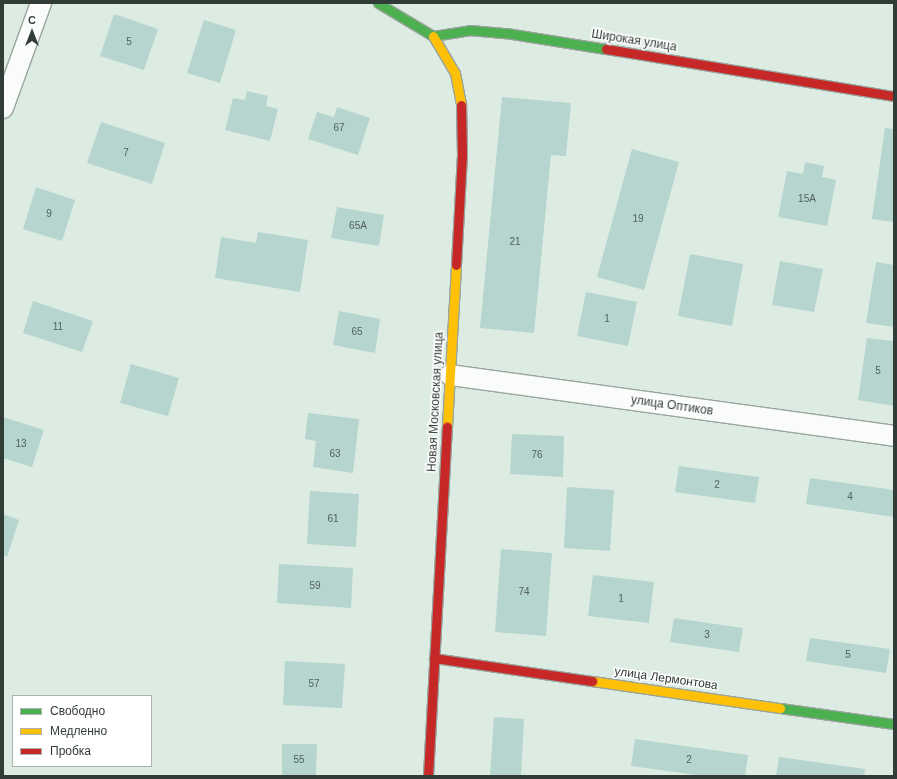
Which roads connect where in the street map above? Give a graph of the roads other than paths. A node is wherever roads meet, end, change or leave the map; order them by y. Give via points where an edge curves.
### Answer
1 (41, 3) edge
2 (378, 3) edge
3 (433, 36) junction
4 (894, 96) edge
5 (3, 108) edge
6 (450, 375) junction
7 (894, 436) edge
8 (434, 658) junction
9 (894, 724) edge
10 (428, 776) edge

1 - 5 street
2 - 3 street
3 - 4 street, Широкая улица via 469,30 506,33
3 - 6 street, Новая Московская улица via 455,73 462,110 462,155
6 - 7 street, улица Оптиков
6 - 8 street, Новая Московская улица
8 - 9 street, улица Лермонтова
8 - 10 street, Новая Московская улица

